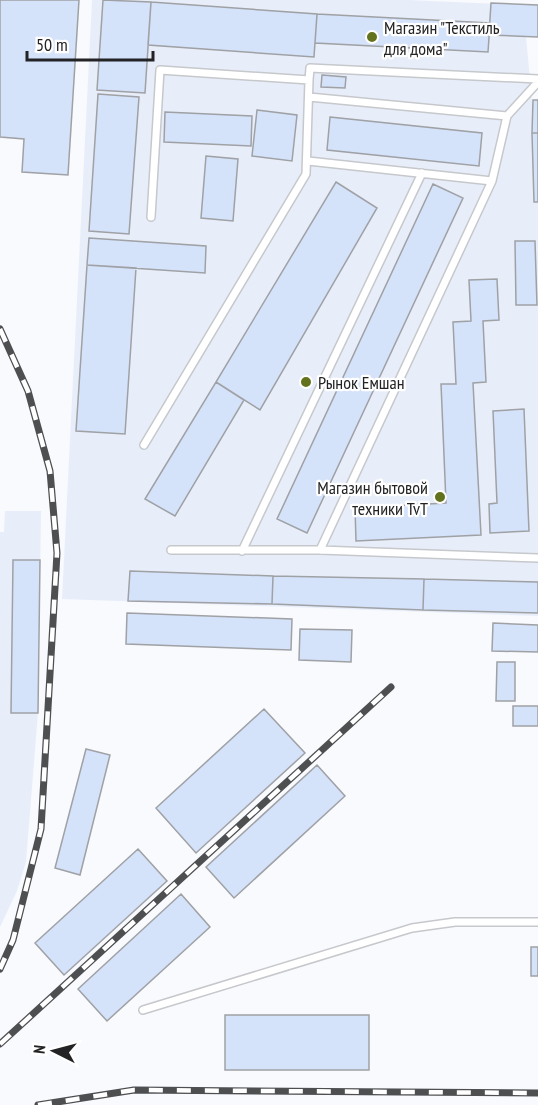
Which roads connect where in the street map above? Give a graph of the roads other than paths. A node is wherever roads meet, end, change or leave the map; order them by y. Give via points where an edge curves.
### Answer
1 (309, 80) junction
2 (538, 81) edge
3 (309, 97) junction
4 (507, 116) junction
5 (308, 160) junction
6 (422, 173) junction
7 (492, 181) junction
8 (152, 217) dead end
9 (144, 445) dead end
10 (171, 550) dead end
11 (242, 550) junction
12 (320, 550) junction
13 (538, 558) edge
14 (538, 922) edge
15 (143, 1010) dead end

1 - 2 lane via 310,68
1 - 3 lane
1 - 8 lane via 160,70
2 - 4 lane
3 - 4 lane
3 - 5 lane
4 - 7 lane
5 - 6 lane
5 - 9 lane via 306,174
6 - 7 lane
6 - 11 lane
7 - 12 lane
10 - 11 lane
11 - 12 lane
12 - 13 lane
14 - 15 lane via 455,922 412,928

